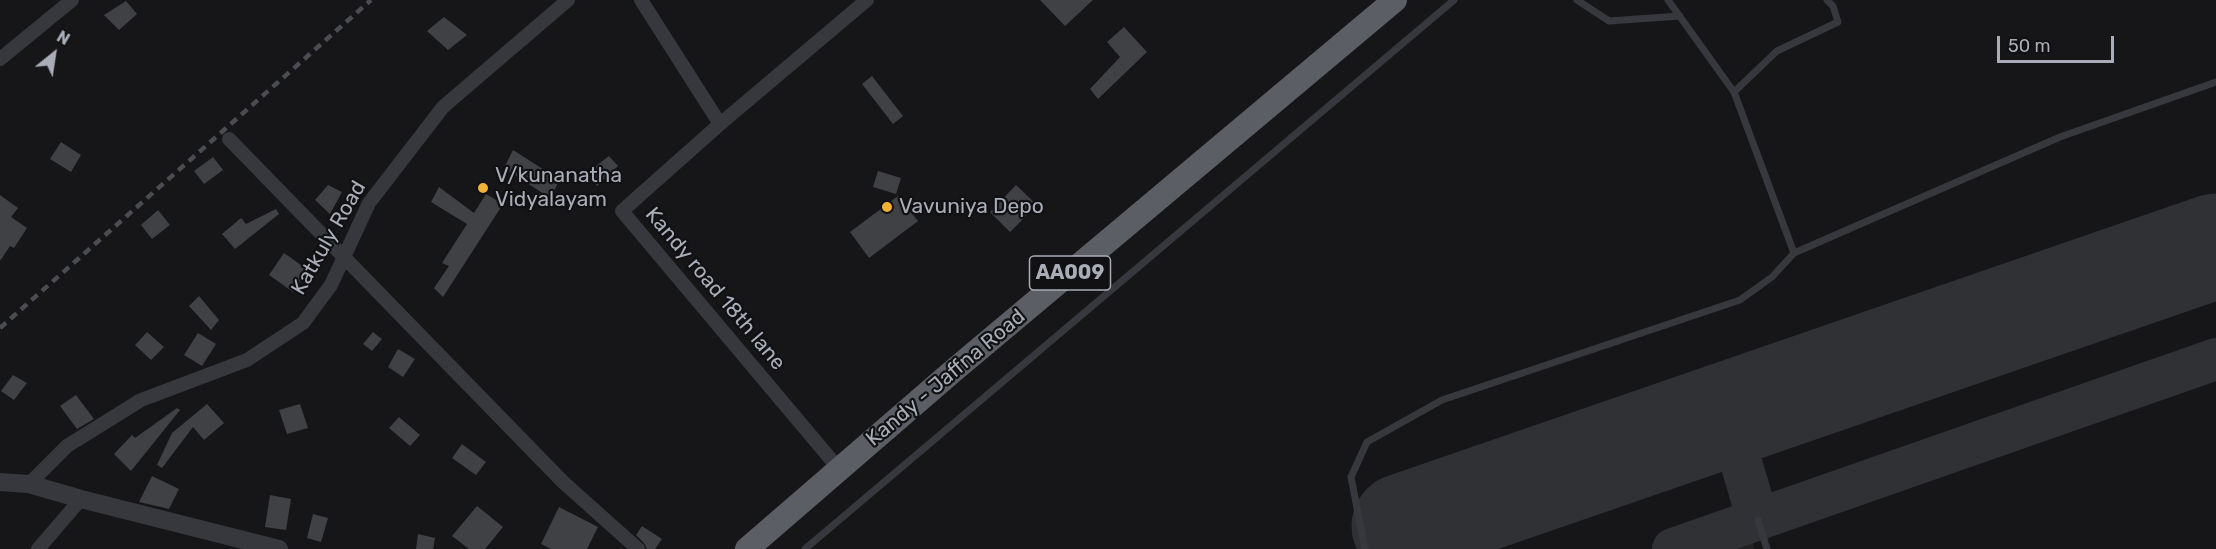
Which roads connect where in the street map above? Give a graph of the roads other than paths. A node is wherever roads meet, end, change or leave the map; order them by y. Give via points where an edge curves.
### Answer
1 (72, 0) edge
2 (568, 0) edge
3 (641, 0) edge
4 (867, 0) edge
5 (1395, 0) edge
6 (1454, 0) edge
7 (1576, 0) edge
8 (1668, 0) edge
9 (1827, 0) edge
10 (1680, 16) junction
11 (0, 59) edge
12 (2216, 81) edge
13 (1734, 92) junction
14 (720, 124) junction
15 (229, 138) dead end
16 (1794, 253) junction
17 (343, 258) junction
18 (839, 469) junction
19 (0, 482) edge
20 (29, 484) junction
21 (81, 499) junction
22 (1758, 520) dead end
23 (38, 549) edge
24 (279, 549) edge
25 (638, 549) edge
26 (747, 549) edge
27 (805, 549) edge
28 (1365, 549) edge
29 (1767, 549) edge

1 - 11 street
2 - 17 street, Katkuly Road via 443,107 369,203
3 - 14 street
4 - 14 street
5 - 18 highway, Kandy - Jaffna Road / AA009
6 - 27 lane
7 - 10 lane via 1609,21
8 - 10 lane
9 - 13 lane via 1838,22 1777,51
10 - 13 lane
12 - 16 lane via 2060,137
13 - 16 lane
14 - 18 street, Kandy road 18th lane via 622,211
15 - 17 street
16 - 28 lane via 1772,277 1740,300 1442,400 1366,442 1351,477
17 - 20 street, Katkuly Road via 331,285 303,323 247,360 141,400 67,446
17 - 25 street via 563,482
18 - 26 highway, Kandy - Jaffna Road / AA009
19 - 20 street
20 - 21 street
21 - 23 street
21 - 24 street
22 - 29 lane

